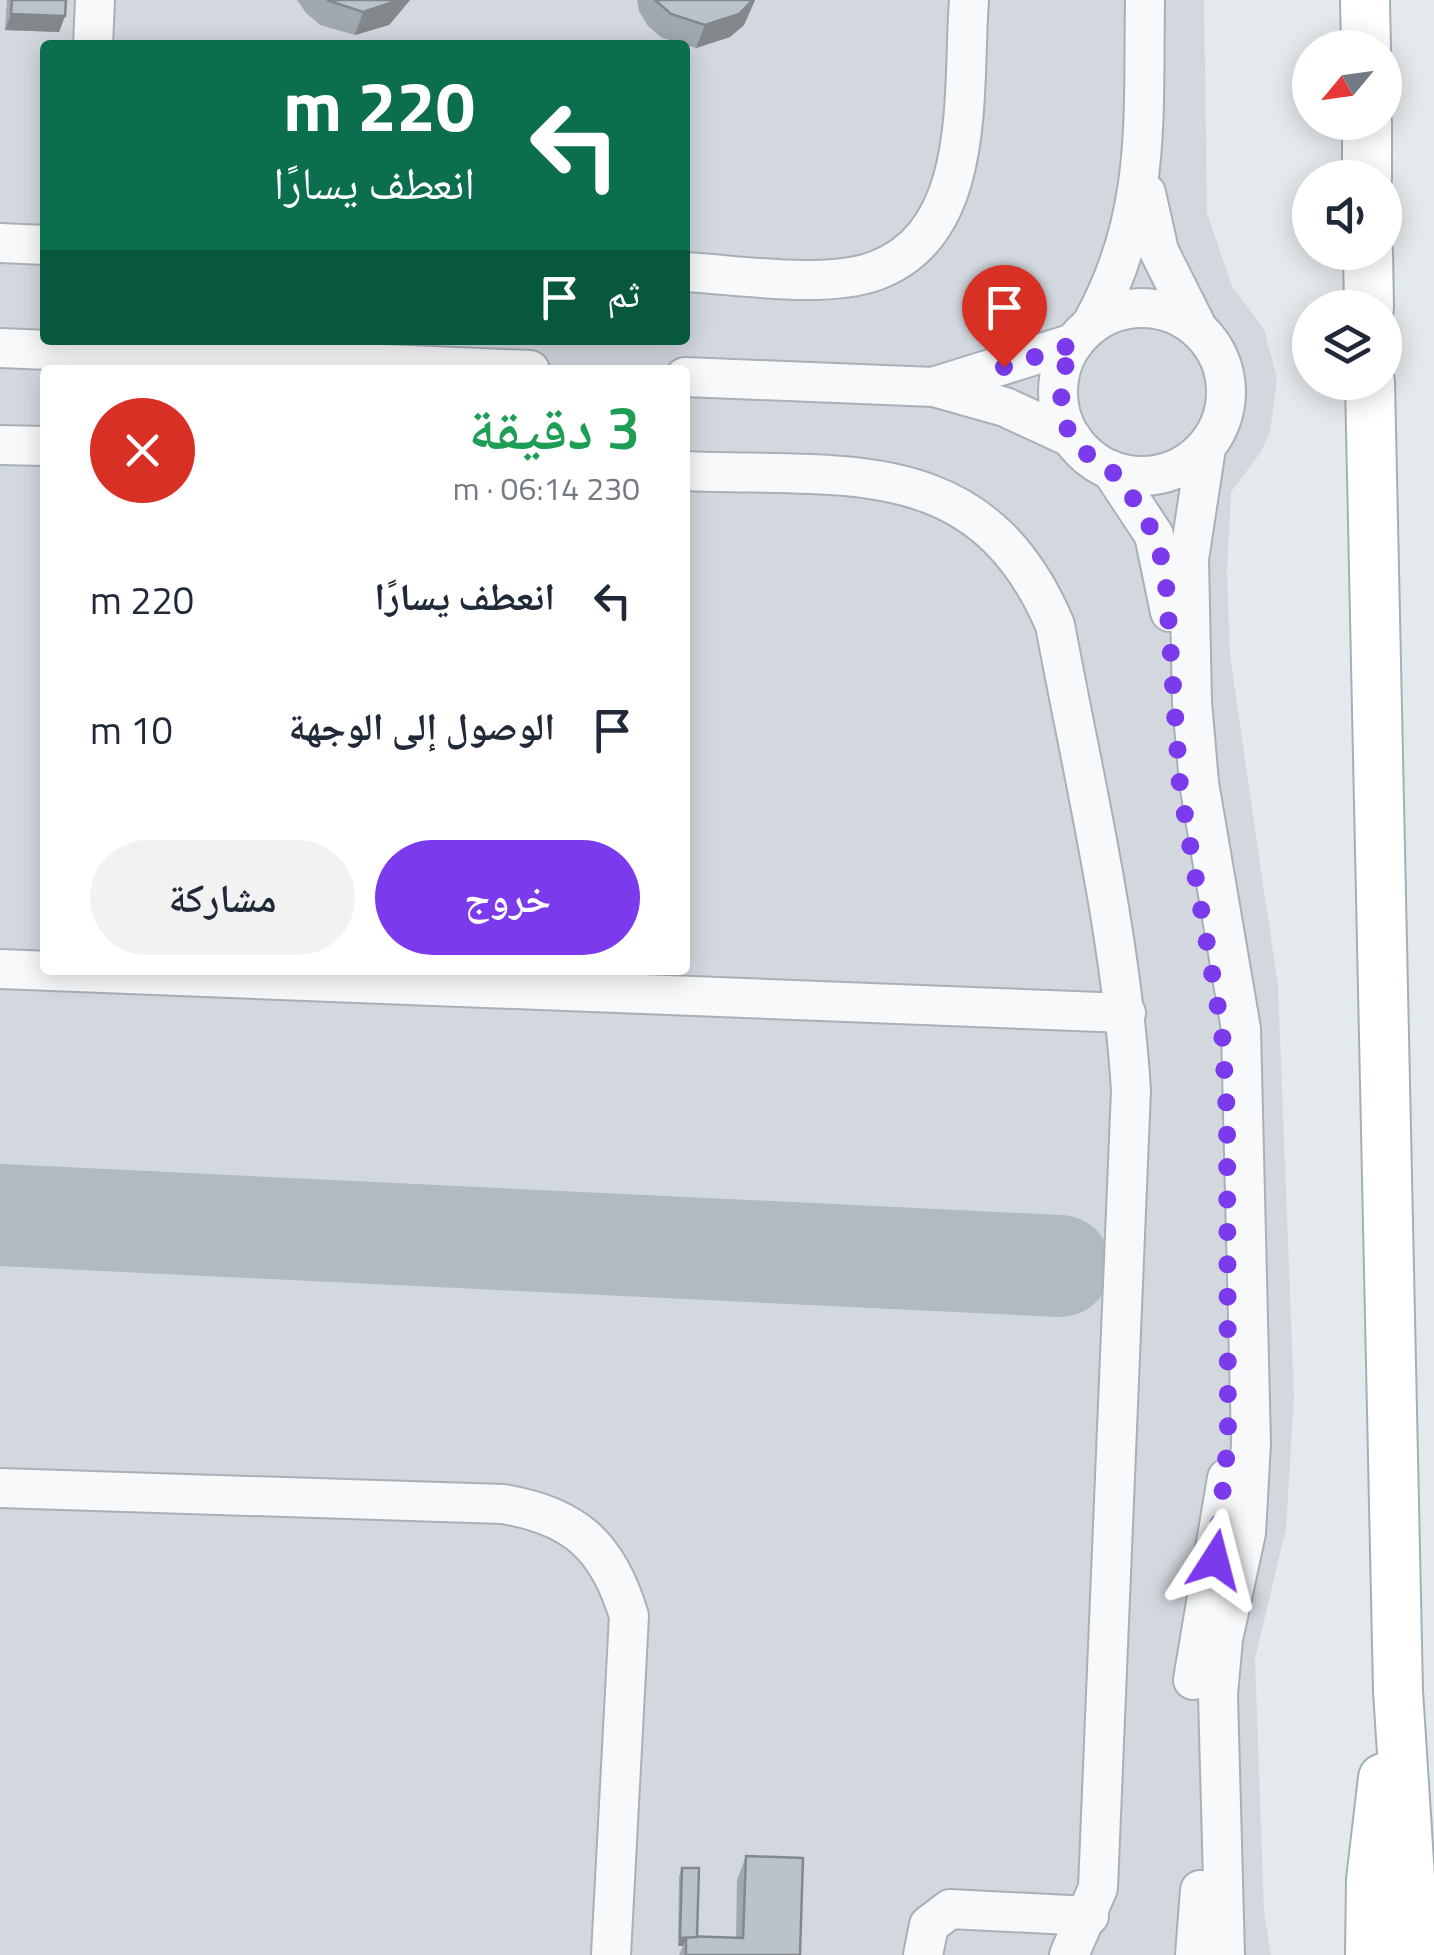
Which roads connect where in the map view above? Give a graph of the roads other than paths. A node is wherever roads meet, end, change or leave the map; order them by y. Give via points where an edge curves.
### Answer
1 (95, 0) edge
2 (968, 0) edge
3 (1145, 0) edge
4 (1365, 0) edge
5 (1366, 30) edge
6 (94, 40) edge
7 (1142, 166) junction
8 (0, 243) edge
9 (40, 245) edge
10 (690, 272) edge
11 (1198, 329) junction
12 (1082, 334) junction
13 (0, 348) edge
14 (410, 365) edge
15 (690, 376) edge
16 (934, 387) junction
17 (1370, 400) edge
18 (1072, 438) junction
19 (0, 444) edge
20 (40, 446) edge
21 (1206, 448) junction
22 (1111, 470) junction
23 (690, 472) edge
24 (0, 970) edge
25 (40, 972) edge
26 (131, 975) edge
27 (1126, 1013) junction
28 (0, 1488) edge
29 (1398, 1691) junction
30 (1089, 1916) junction
31 (611, 1955) edge
32 (923, 1955) edge
33 (1069, 1955) edge
34 (1195, 1955) edge
35 (1225, 1955) edge
36 (1370, 1955) edge
37 (1415, 1955) edge

1 - 6 street
2 - 10 street via 956,164 944,210 916,247 875,271 828,278
3 - 7 street
4 - 5 main road
7 - 11 street via 1159,251
7 - 12 street via 1127,250
8 - 9 street
11 - 12 street via 1145,308 1117,312
11 - 21 street via 1215,349 1226,400
12 - 16 street
12 - 18 street via 1060,380 1059,400
13 - 14 street
15 - 16 street
16 - 18 street via 1004,407
17 - 29 main road
18 - 22 street
19 - 20 street
21 - 22 street via 1172,472 1141,476
21 - 35 street via 1189,559 1192,702 1199,783 1241,1029 1251,1442 1246,1534 1218,1695
22 - 34 street via 1154,534 1165,570 1180,786 1211,949 1227,1114 1226,1482 1194,1656 1201,1924
23 - 27 street via 909,485 948,499 1015,551 1056,625
24 - 25 street
26 - 27 street
27 - 30 street via 1131,1090 1125,1284 1098,1888
28 - 31 street via 503,1504 539,1510 572,1526 600,1550 630,1616
29 - 36 main road via 1377,1812
29 - 37 main road
30 - 32 street via 950,1909 928,1925
30 - 33 street

